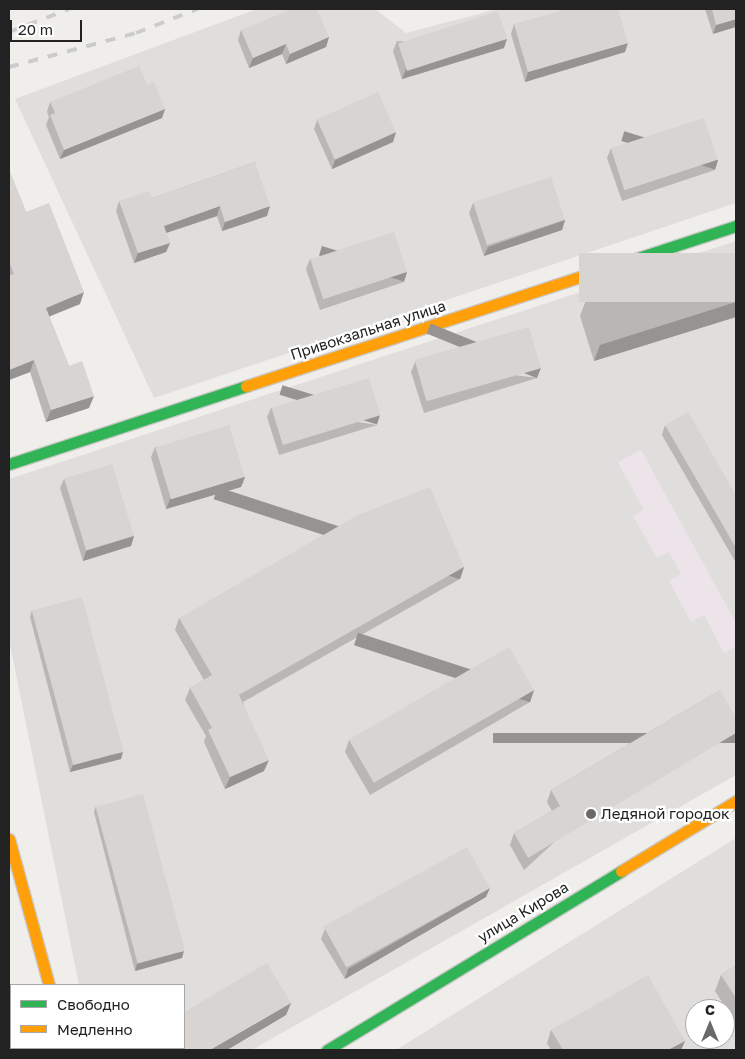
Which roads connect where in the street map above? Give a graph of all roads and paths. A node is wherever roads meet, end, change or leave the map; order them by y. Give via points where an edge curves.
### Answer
1 (736, 226) edge
2 (9, 464) edge
3 (736, 801) edge
4 (9, 839) edge
5 (49, 984) edge
6 (327, 1050) edge

1 - 2 street, Привокзальная улица
3 - 6 street, улица Кирова
4 - 5 street

